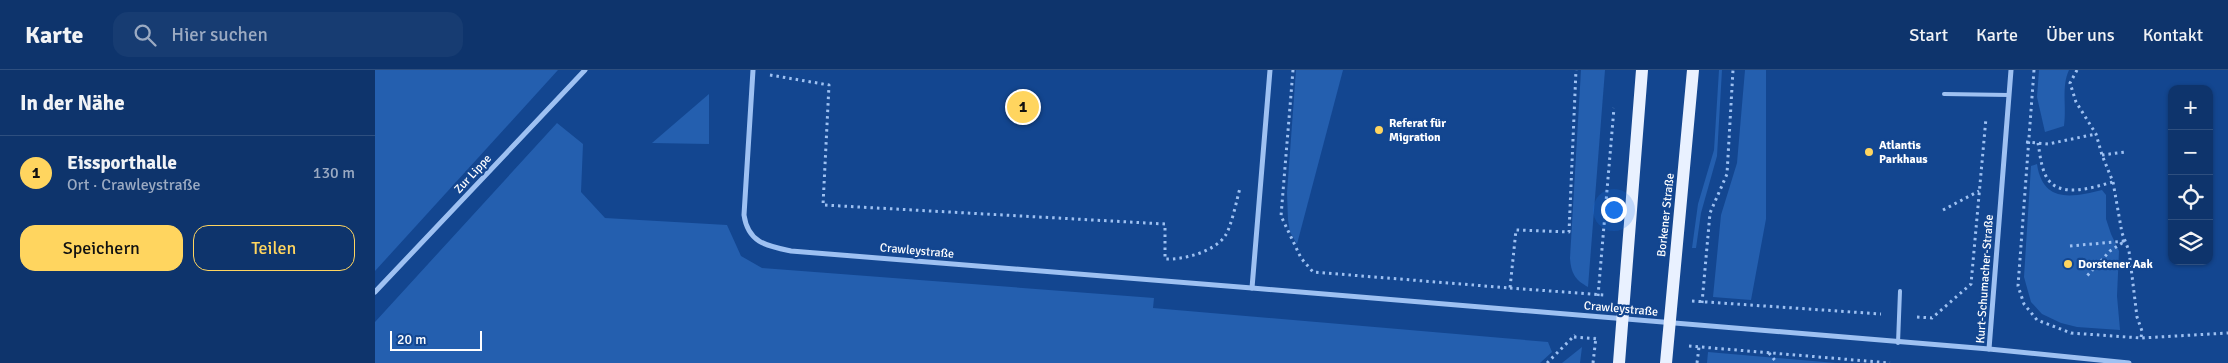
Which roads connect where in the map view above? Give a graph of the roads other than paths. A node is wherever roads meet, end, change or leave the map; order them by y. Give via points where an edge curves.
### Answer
1 (585, 70) edge
2 (1270, 70) edge
3 (1642, 70) edge
4 (1693, 70) edge
5 (2011, 70) edge
6 (753, 71) edge
7 (1944, 94) dead end
8 (2009, 95) junction
9 (1252, 288) junction
10 (1900, 291) dead end
11 (375, 292) edge
12 (1898, 343) junction
13 (1989, 349) junction
14 (1619, 363) edge
15 (1666, 363) edge
16 (2129, 363) edge

1 - 11 street, Zur Lippe
2 - 9 street
3 - 14 main road
4 - 15 main road, Borkener Straße
5 - 8 street, Kurt-Schumacher-Straße
6 - 9 street, Crawleystraße via 745,227 753,239 771,247
7 - 8 lane
8 - 13 street, Kurt-Schumacher-Straße
9 - 12 street, Crawleystraße
10 - 12 lane
12 - 13 street, Crawleystraße
13 - 16 street, Kurt-Schumacher-Straße

